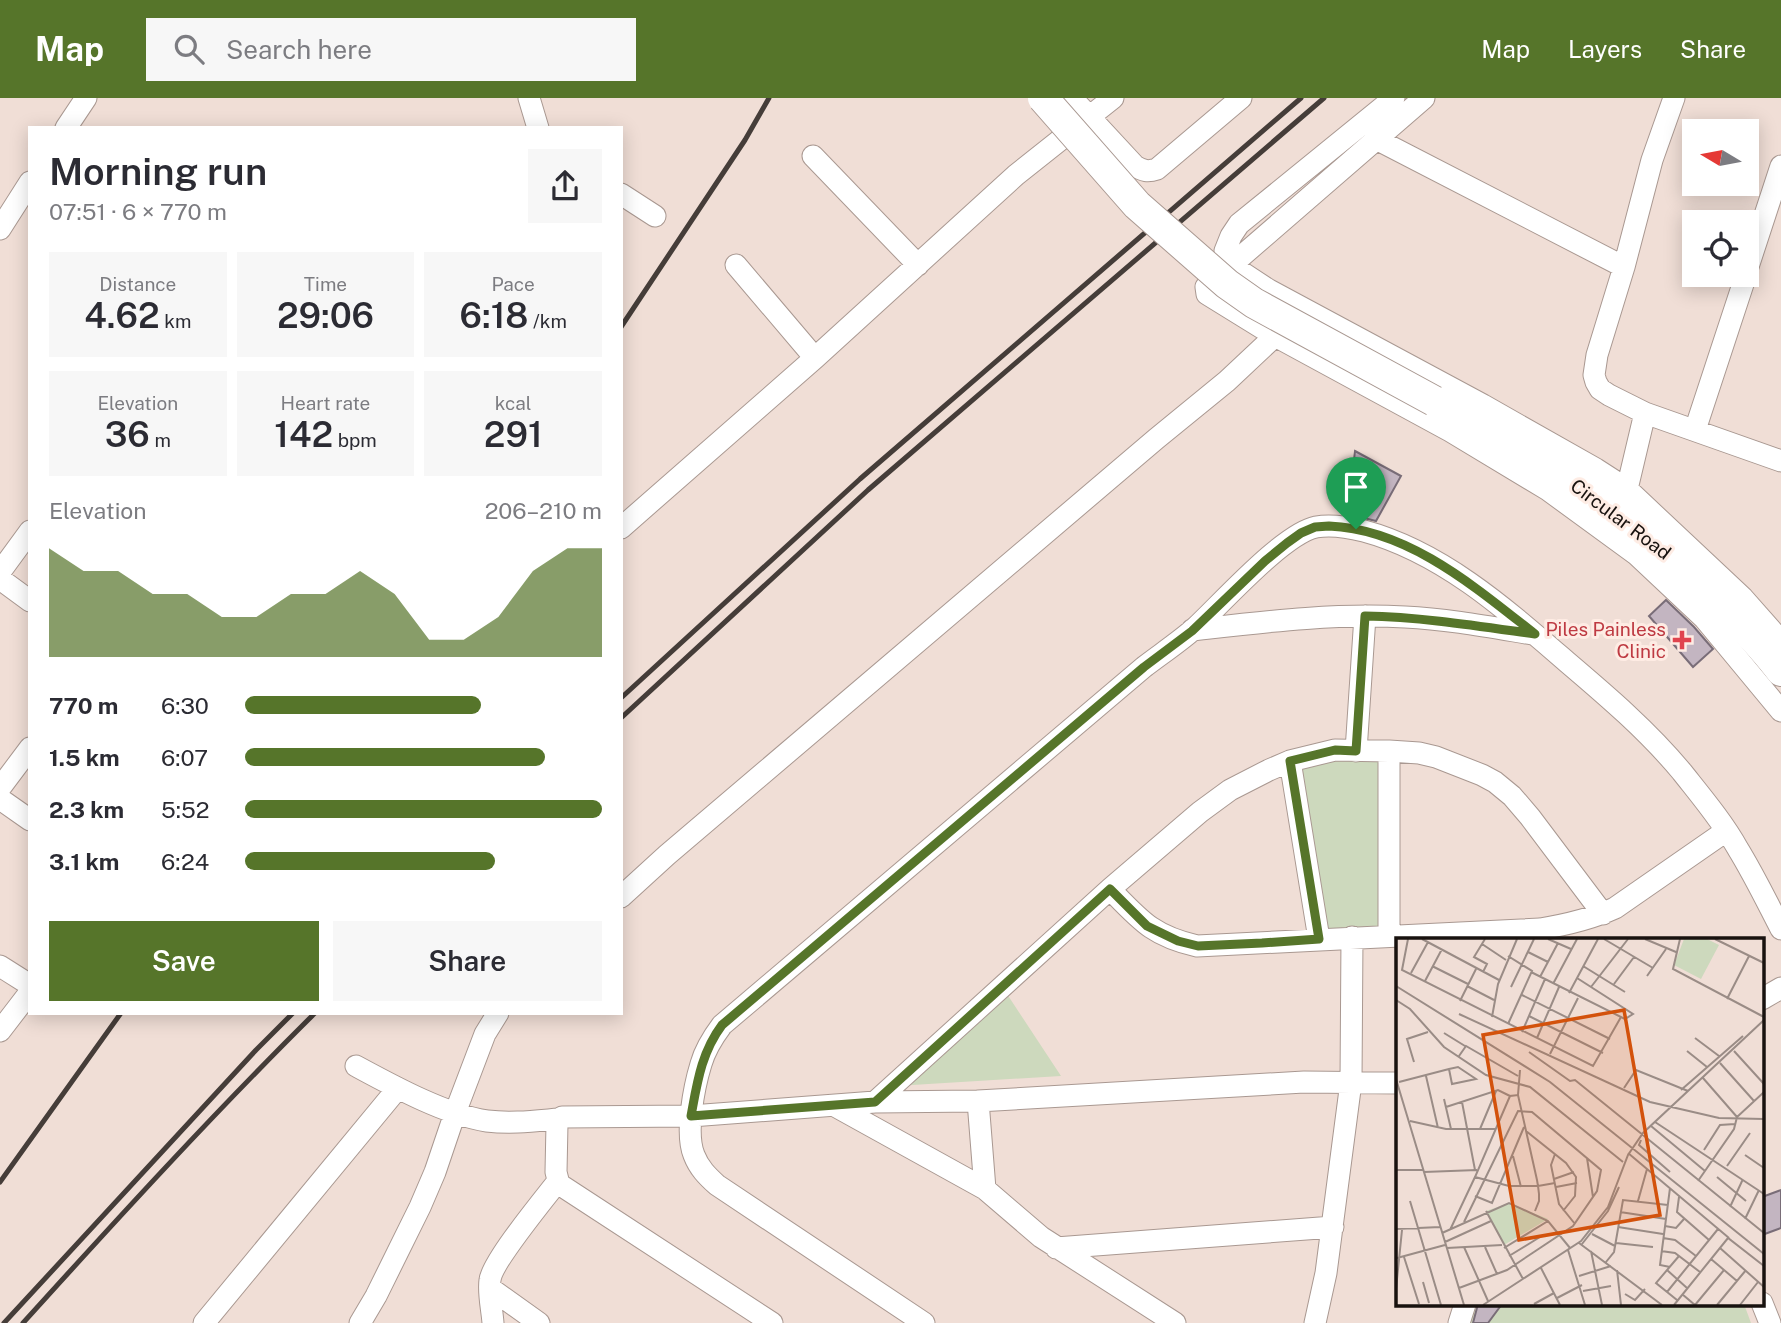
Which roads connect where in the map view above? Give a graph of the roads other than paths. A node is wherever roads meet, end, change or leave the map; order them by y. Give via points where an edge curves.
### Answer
1 (86, 98) edge
2 (528, 98) edge
3 (1043, 98) edge
4 (1072, 98) edge
5 (1113, 98) edge
6 (1241, 98) edge
7 (1394, 98) edge
8 (1424, 98) edge
9 (1674, 98) edge
10 (1090, 116) junction
11 (67, 126) edge
12 (537, 126) edge
13 (1376, 139) junction
14 (813, 156) dead end
15 (1781, 166) edge
16 (28, 185) edge
17 (623, 195) edge
18 (656, 216) dead end
19 (0, 229) edge
20 (1759, 234) edge
21 (736, 265) dead end
22 (918, 265) junction
23 (1231, 265) junction
24 (1624, 267) junction
25 (1742, 287) edge
26 (1275, 335) junction
27 (815, 358) junction
28 (1645, 413) junction
29 (1695, 430) junction
30 (1781, 461) edge
31 (1627, 489) junction
32 (623, 526) edge
33 (28, 534) edge
34 (0, 572) edge
35 (0, 579) edge
36 (28, 600) edge
37 (1365, 616) junction
38 (1192, 631) junction
39 (1535, 634) junction
40 (1781, 641) edge
41 (1781, 671) edge
42 (1781, 712) edge
43 (28, 751) edge
44 (1356, 751) junction
45 (1389, 751) junction
46 (1290, 761) junction
47 (0, 788) edge
48 (0, 799) edge
49 (28, 819) edge
50 (1726, 831) junction
51 (1110, 889) junction
52 (623, 895) edge
53 (1603, 914) junction
54 (1781, 929) edge
55 (1389, 936) junction
56 (1352, 937) junction
57 (1319, 939) junction
58 (0, 966) edge
59 (28, 984) edge
60 (1781, 988) edge
61 (28, 995) edge
62 (1764, 998) edge
63 (497, 1015) edge
64 (0, 1031) edge
65 (356, 1066) dead end
66 (1351, 1082) junction
67 (1396, 1083) edge
68 (398, 1088) junction
69 (978, 1101) junction
70 (875, 1102) junction
71 (835, 1106) junction
72 (455, 1113) junction
73 (691, 1116) junction
74 (559, 1119) junction
75 (558, 1181) junction
76 (985, 1189) junction
77 (1333, 1227) junction
78 (1056, 1248) junction
79 (490, 1288) junction
80 (1464, 1306) edge
81 (1763, 1306) edge
82 (205, 1323) edge
83 (360, 1323) edge
84 (493, 1323) edge
85 (539, 1323) edge
86 (772, 1323) edge
87 (924, 1323) edge
88 (1175, 1323) edge
89 (1315, 1323) edge
90 (1459, 1323) edge
91 (1770, 1323) edge

1 - 11 street
2 - 12 street
3 - 41 main road, Circular Road, bridge via 1137,205 1227,284 1585,488 1683,566
4 - 10 street
5 - 10 street
6 - 10 street via 1150,171 1135,166
7 - 23 street via 1239,224 1226,251
8 - 13 street
9 - 24 street via 1652,160
10 - 22 street via 1016,175
13 - 23 street
13 - 24 street
14 - 22 street
15 - 20 street
16 - 19 street
17 - 18 street
21 - 27 street
22 - 27 street
23 - 26 street via 1206,287 1207,294
23 - 31 street
24 - 28 street via 1594,375 1600,389
25 - 29 street
26 - 42 street via 1548,490 1637,555 1704,618
26 - 52 street via 1227,381
27 - 32 street
28 - 29 street
28 - 31 street
29 - 30 street
31 - 40 street via 1743,598
33 - 34 street
35 - 36 street
37 - 38 street
37 - 39 street via 1436,619
37 - 44 street
38 - 39 street via 1287,543 1315,527 1329,526 1356,529 1407,546 1480,591
38 - 73 street via 722,1025 701,1063
39 - 50 street via 1638,725 1681,771
43 - 47 street
44 - 45 street
44 - 46 street via 1335,750
45 - 53 street via 1436,757 1495,782 1530,817
45 - 55 street
46 - 51 street via 1230,790 1200,811
46 - 57 street
48 - 49 street
50 - 53 street
50 - 54 street
51 - 57 street via 1147,926 1198,946
51 - 70 street
53 - 55 street via 1540,929
55 - 56 street
56 - 57 street
56 - 66 street
58 - 59 street
60 - 62 street
61 - 64 street
63 - 72 street
65 - 68 street
66 - 67 street
66 - 69 street
66 - 77 street
68 - 72 street
68 - 82 street
69 - 70 street
69 - 76 street
70 - 71 street
71 - 73 street
71 - 76 street
72 - 74 street via 503,1122
72 - 83 street via 425,1195
73 - 74 street
73 - 87 street via 690,1140 702,1172
74 - 75 street
75 - 79 street via 502,1256 492,1272
75 - 86 street
76 - 78 street
77 - 78 street
77 - 89 street
78 - 88 street
79 - 84 street
79 - 85 street
80 - 90 street
81 - 91 street

